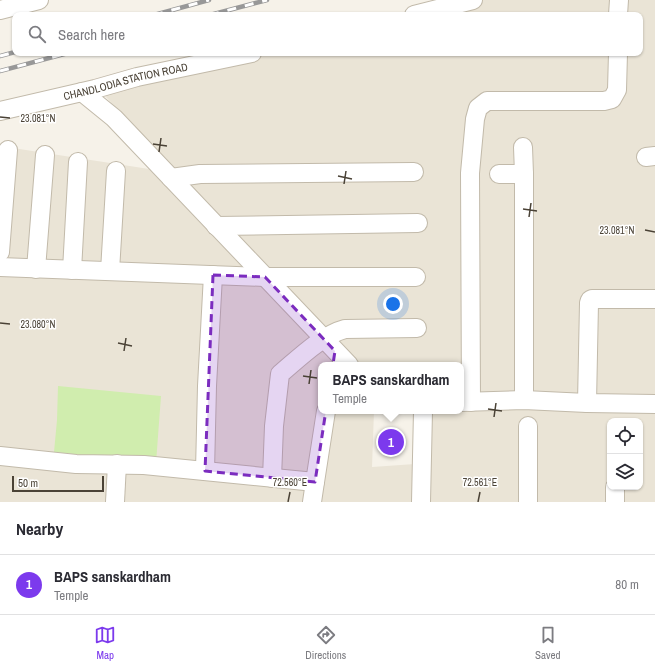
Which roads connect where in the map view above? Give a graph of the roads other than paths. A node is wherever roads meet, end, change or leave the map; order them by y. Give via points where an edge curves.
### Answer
1 (39, 0) edge
2 (473, 0) edge
3 (619, 0) edge
4 (0, 10) edge
5 (426, 12) edge
6 (618, 12) edge
7 (238, 56) edge
8 (618, 56) edge
9 (82, 92) junction
10 (0, 111) edge
11 (523, 147) dead end
12 (8, 150) dead end
13 (45, 155) dead end
14 (78, 162) dead end
15 (116, 170) dead end
16 (414, 172) dead end
17 (499, 174) dead end
18 (524, 174) junction
19 (171, 178) junction
20 (418, 223) dead end
21 (216, 226) junction
22 (0, 252) edge
23 (0, 267) edge
24 (36, 269) junction
25 (72, 270) junction
26 (110, 271) junction
27 (213, 275) junction
28 (265, 277) junction
29 (416, 277) dead end
30 (655, 299) edge
31 (417, 328) dead end
32 (331, 351) edge
33 (345, 362) edge
34 (524, 400) junction
35 (466, 402) edge
36 (587, 403) junction
37 (655, 404) edge
38 (326, 414) edge
39 (423, 414) edge
40 (528, 426) dead end
41 (0, 456) edge
42 (117, 464) junction
43 (205, 471) junction
44 (272, 478) junction
45 (315, 482) junction
46 (615, 490) edge
47 (115, 502) edge
48 (312, 502) edge
49 (421, 502) edge
50 (528, 502) edge
51 (615, 502) edge

1 - 4 street
2 - 5 street
3 - 6 street
7 - 9 street, CHANDLODIA STATION ROAD via 137,77
8 - 35 street via 617,90 612,99 487,101 478,108 474,119 470,173
9 - 10 street, CHANDLODIA STATION ROAD
9 - 19 street via 114,118
11 - 18 street
12 - 22 street
13 - 24 street
14 - 25 street
15 - 26 street
16 - 19 street via 200,174
17 - 18 street
18 - 34 street
19 - 21 street
20 - 21 street
21 - 28 street
23 - 24 street
24 - 25 street
25 - 26 street
26 - 27 street
27 - 28 street
27 - 43 street
28 - 29 street
28 - 32 street
30 - 36 street via 590,300
31 - 32 street via 337,331
32 - 33 street
32 - 44 street via 280,374
34 - 35 street
34 - 36 street
36 - 37 street
38 - 45 street
39 - 49 street
40 - 50 street
41 - 42 street via 76,464
42 - 43 street
42 - 47 street
43 - 44 street
44 - 45 street
45 - 48 street
46 - 51 street

